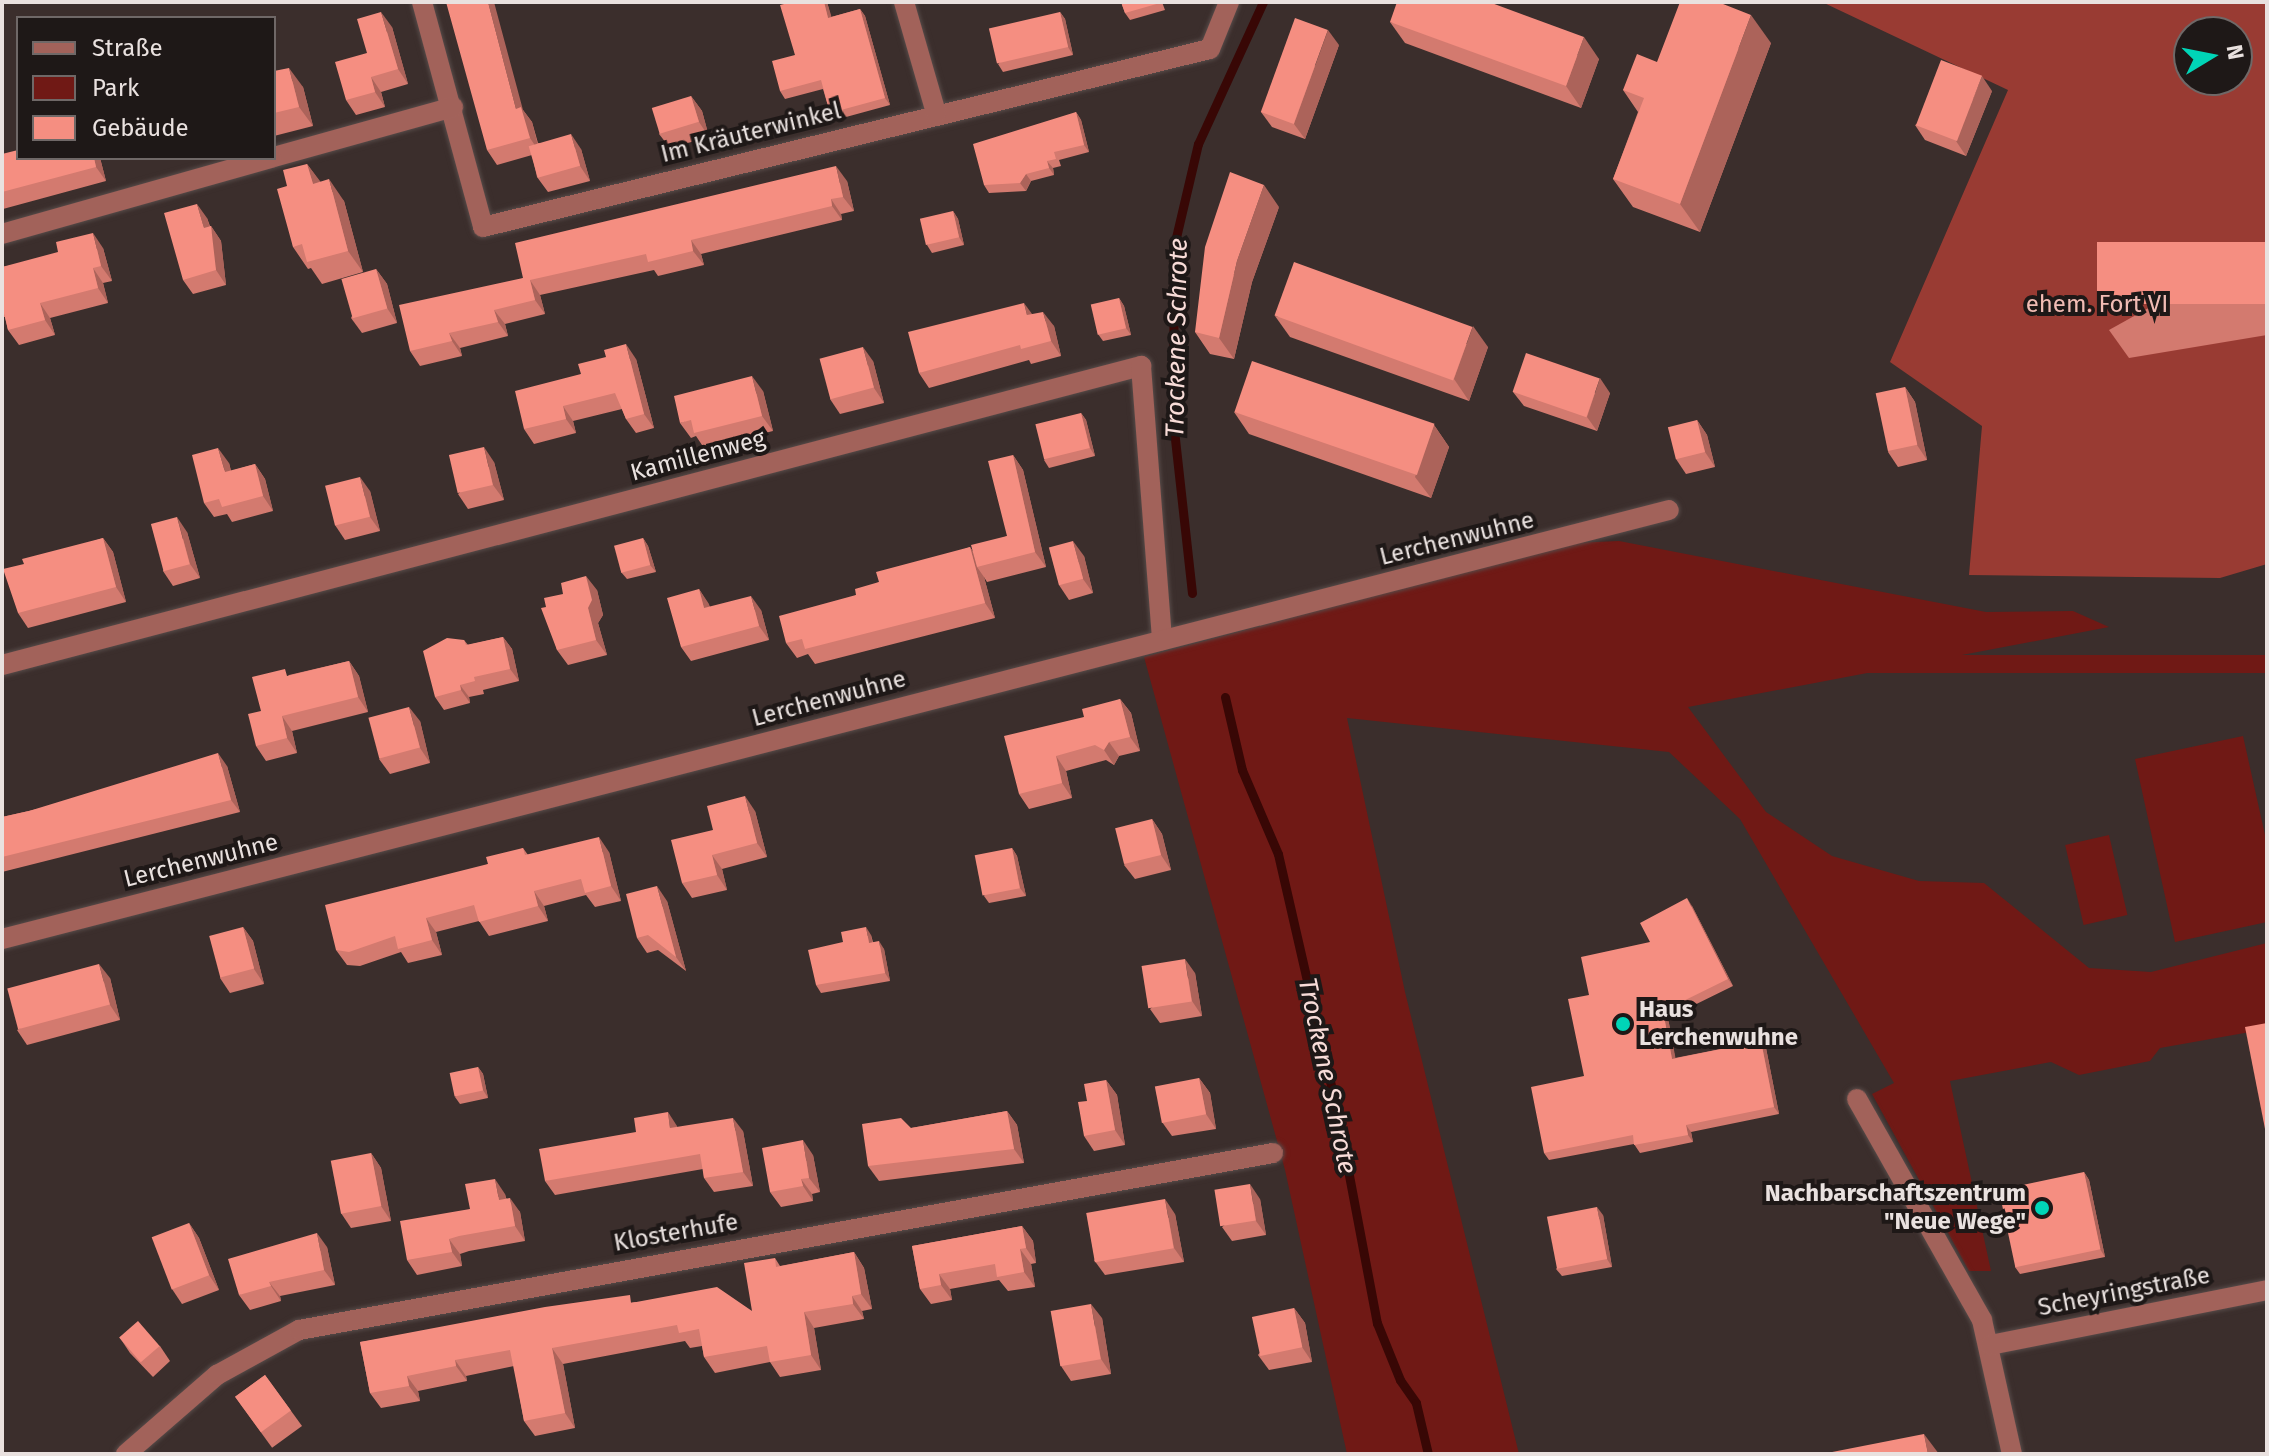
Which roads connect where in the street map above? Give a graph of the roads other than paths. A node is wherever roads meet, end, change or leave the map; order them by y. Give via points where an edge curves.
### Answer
1 (422, 2) edge
2 (904, 2) edge
3 (1229, 2) edge
4 (453, 107) junction
5 (936, 113) junction
6 (276, 157) edge
7 (266, 160) edge
8 (2, 234) edge
9 (1669, 510) dead end
10 (1162, 640) junction
11 (2, 665) edge
12 (2, 939) edge
13 (1857, 1099) dead end
14 (1273, 1153) dead end
15 (2267, 1290) edge
16 (1990, 1345) junction
17 (126, 1454) edge
18 (2012, 1454) edge

1 - 4 street, Im Kräuterwinkel
2 - 5 street
3 - 5 street, Im Kräuterwinkel via 1210,49
4 - 5 street, Im Kräuterwinkel via 483,227
4 - 6 street
7 - 8 street
9 - 10 street, Lerchenwuhne
10 - 11 street, Kamillenweg via 1141,366
10 - 12 street, Lerchenwuhne
13 - 16 street via 1972,1300
14 - 17 street, Klosterhufe via 299,1330 217,1375
15 - 16 street, Scheyringstraße
16 - 18 street

